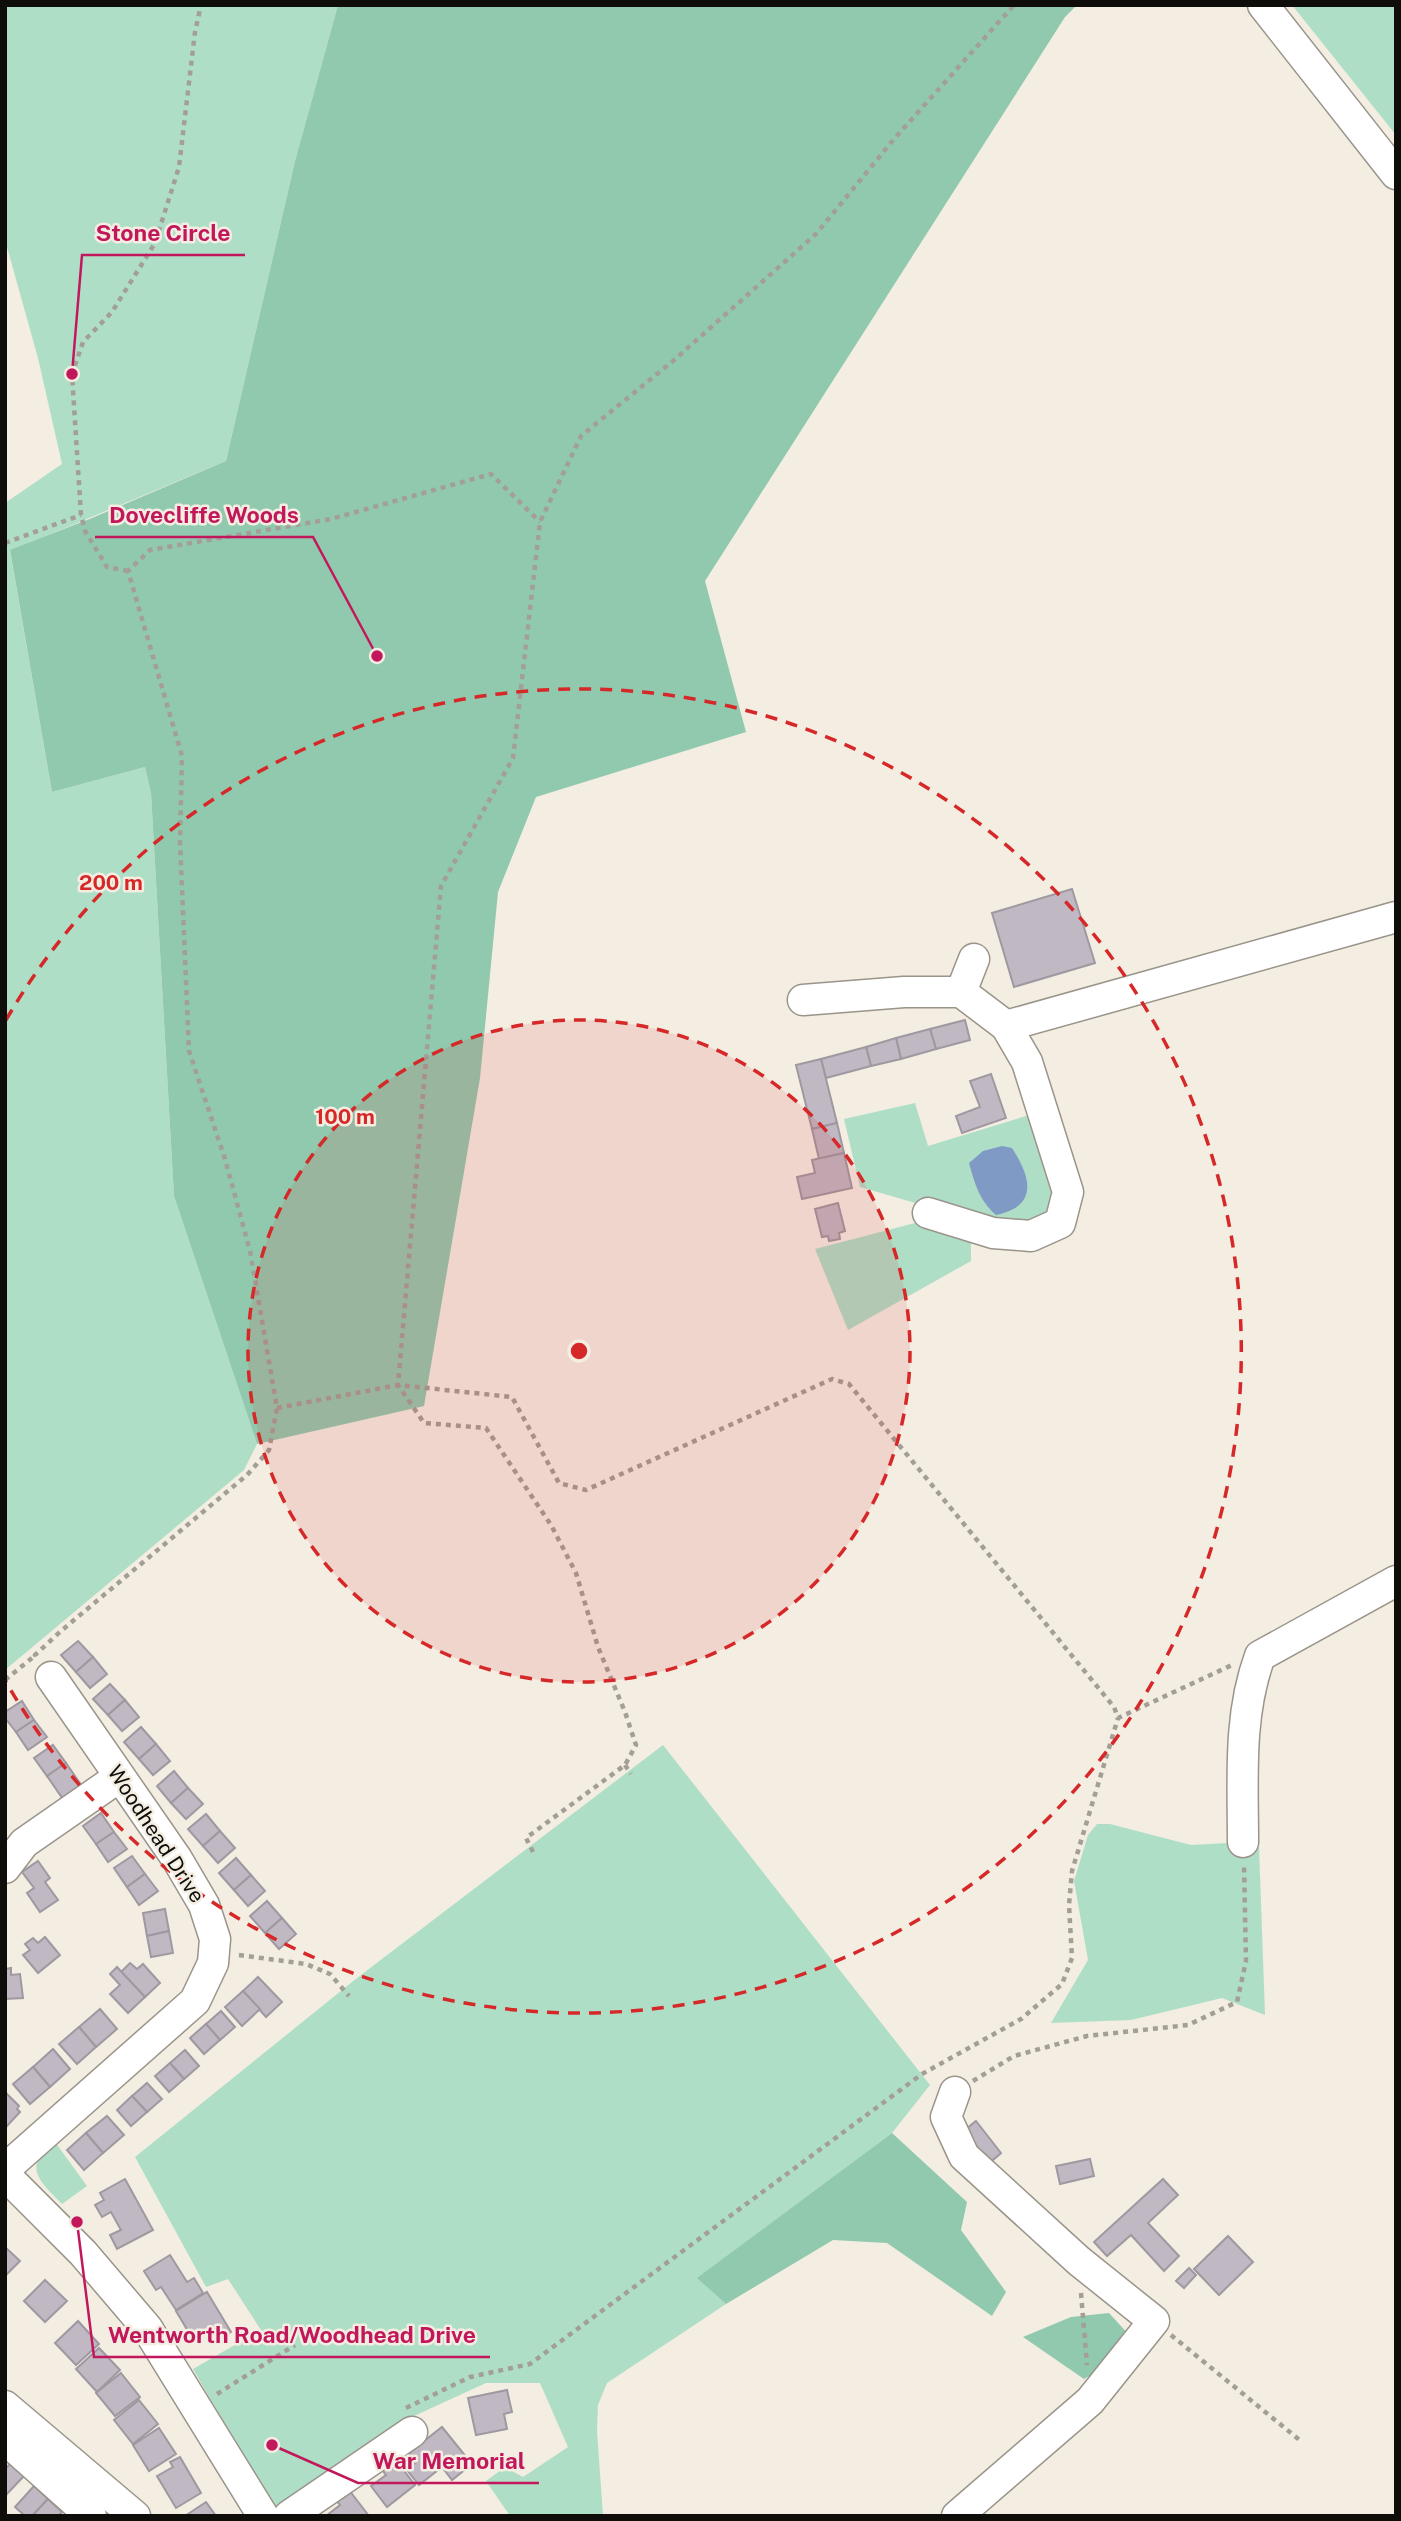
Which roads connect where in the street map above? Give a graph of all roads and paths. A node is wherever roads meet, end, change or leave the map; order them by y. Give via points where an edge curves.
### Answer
1 (201, 5) edge
2 (1014, 5) edge
3 (1263, 5) edge
4 (1396, 174) edge
5 (81, 515) junction
6 (540, 522) junction
7 (5, 543) edge
8 (128, 571) junction
9 (1396, 917) edge
10 (974, 959) dead end
11 (961, 992) junction
12 (803, 1000) dead end
13 (1006, 1026) junction
14 (929, 1213) dead end
15 (398, 1385) junction
16 (277, 1408) junction
17 (1396, 1581) edge
18 (1259, 1656) junction
19 (43, 1666) junction
20 (5, 1680) edge
21 (1118, 1718) junction
22 (625, 1765) junction
23 (631, 1774) dead end
24 (119, 1777) junction
25 (1243, 1842) joint
26 (533, 1852) dead end
27 (5, 1868) edge
28 (214, 1952) junction
29 (349, 1996) dead end
30 (955, 2092) joint
31 (5, 2169) edge
32 (5, 2175) edge
33 (1079, 2261) junction
34 (1154, 2321) junction
35 (295, 2345) dead end
36 (1090, 2400) junction
37 (5, 2406) edge
38 (194, 2406) junction
39 (407, 2421) joint
40 (5, 2439) edge
41 (1302, 2442) dead end
42 (92, 2516) edge
43 (135, 2516) edge
44 (263, 2516) edge
45 (289, 2516) edge
46 (957, 2516) edge

1 - 5 path via 179,167 155,243 112,312 83,342 72,374
2 - 6 path via 816,234 581,436
3 - 4 street
5 - 7 path
5 - 8 path via 85,531 107,567
6 - 8 path via 491,474 331,519 150,550
6 - 15 path via 513,758 441,886
8 - 16 path via 183,757 180,841 189,1051 250,1251
9 - 13 street
10 - 11 street
11 - 12 street
11 - 13 street
13 - 14 street via 1027,1062 1068,1192 1060,1223 1031,1236 993,1233
15 - 16 path
15 - 21 path via 513,1397 559,1483 586,1490 832,1379 849,1384 1114,1707
15 - 22 path via 424,1423 486,1428 551,1525 576,1573 598,1647 636,1745
16 - 19 path via 269,1450 247,1475 118,1582
17 - 18 street
18 - 21 path via 1232,1664
18 - 25 street via 1244,1717
19 - 20 path
19 - 24 street, Woodhead Drive
21 - 39 path via 1072,1871 1072,1958 1062,1984 1021,2019 922,2074 530,2364 470,2377 414,2402
22 - 23 path
22 - 26 path via 526,1838
24 - 27 street via 24,1843
24 - 28 street, Woodhead Drive via 205,1905
25 - 30 path via 1246,1961 1237,2002 1188,2025 1087,2036 1014,2056
28 - 29 path via 306,1964 330,1974
28 - 31 street, Woodhead Drive via 195,2001
30 - 33 street via 946,2117 964,2156
32 - 38 street via 83,2253 147,2329
33 - 34 street
33 - 36 path
34 - 36 street
34 - 41 path
35 - 38 path
36 - 46 street
37 - 43 street
38 - 44 street
39 - 45 street
40 - 42 street

